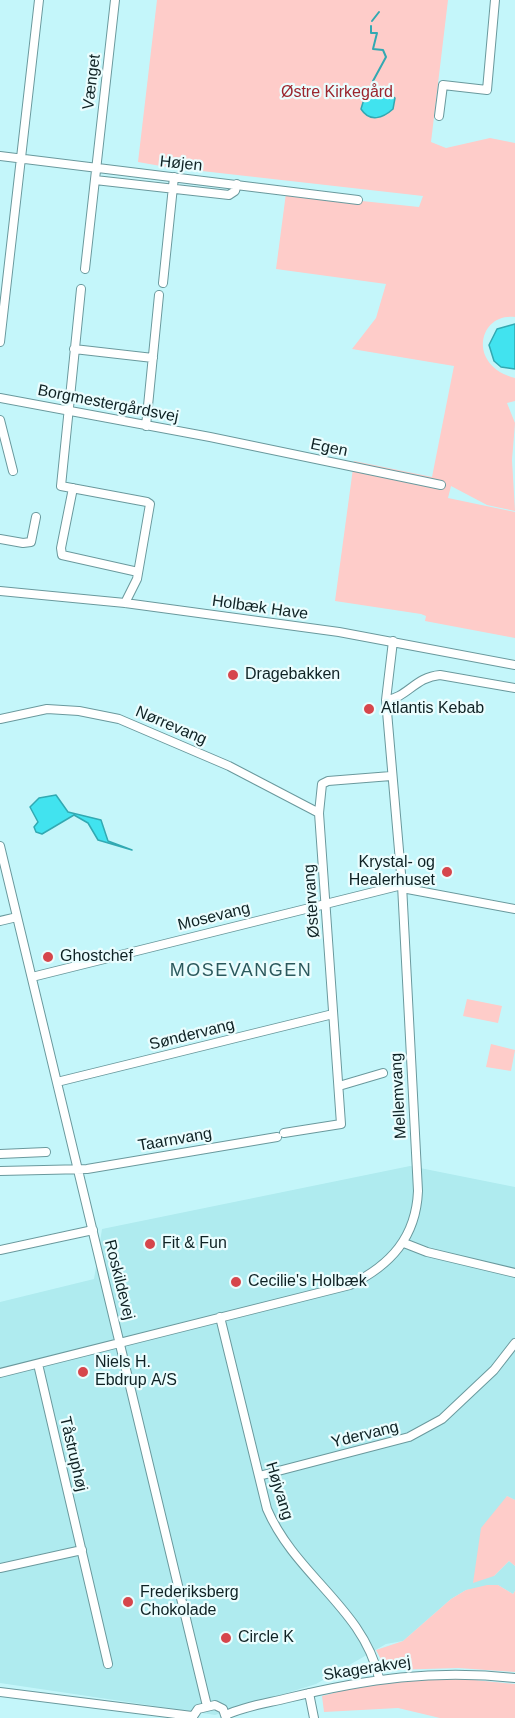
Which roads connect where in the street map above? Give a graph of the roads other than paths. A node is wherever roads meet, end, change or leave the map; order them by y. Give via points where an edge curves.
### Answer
1 (39, 0) edge
2 (115, 0) edge
3 (495, 0) edge
4 (439, 116) dead end
5 (0, 156) edge
6 (21, 159) junction
7 (96, 168) junction
8 (174, 177) junction
9 (94, 180) junction
10 (237, 183) junction
11 (172, 189) junction
12 (358, 200) dead end
13 (85, 269) dead end
14 (163, 283) dead end
15 (81, 289) dead end
16 (159, 295) dead end
17 (0, 342) edge
18 (74, 349) junction
19 (153, 358) junction
20 (0, 398) edge
21 (68, 411) junction
22 (0, 420) edge
23 (146, 426) junction
24 (210, 437) joint
25 (13, 471) dead end
26 (441, 485) dead end
27 (73, 488) junction
28 (36, 517) dead end
29 (0, 539) edge
30 (138, 572) junction
31 (0, 591) edge
32 (125, 603) junction
33 (393, 641) junction
34 (515, 665) edge
35 (515, 688) edge
36 (386, 700) junction
37 (0, 719) edge
38 (392, 776) junction
39 (319, 813) junction
40 (0, 846) edge
41 (2, 861) edge
42 (402, 886) junction
43 (326, 902) junction
44 (515, 909) edge
45 (17, 918) junction
46 (0, 921) edge
47 (32, 977) junction
48 (333, 1014) junction
49 (383, 1073) dead end
50 (57, 1082) junction
51 (339, 1086) junction
52 (281, 1135) joint
53 (46, 1152) dead end
54 (0, 1154) edge
55 (78, 1169) junction
56 (0, 1172) edge
57 (93, 1230) junction
58 (404, 1243) junction
59 (0, 1250) edge
60 (515, 1273) edge
61 (220, 1317) junction
62 (120, 1343) junction
63 (515, 1343) edge
64 (38, 1364) junction
65 (0, 1373) edge
66 (259, 1476) junction
67 (82, 1550) junction
68 (0, 1568) edge
69 (108, 1664) dead end
70 (379, 1678) junction
71 (515, 1678) edge
72 (0, 1692) edge
73 (309, 1693) junction
74 (207, 1706) junction
75 (226, 1716) edge
76 (192, 1717) edge
77 (315, 1718) edge

1 - 6 street
2 - 7 street, Vænget
3 - 4 street via 487,90 443,85
5 - 6 street, Højen
6 - 7 street, Højen
6 - 17 street
7 - 8 street, Højen
7 - 9 street, Vænget
8 - 10 street, Højen
8 - 11 street
9 - 11 street
9 - 13 street, Vænget
10 - 11 street via 229,195
10 - 12 street, Højen
11 - 14 street
15 - 18 street
16 - 19 street
18 - 19 street
18 - 21 street
19 - 23 street
20 - 21 street, Borgmestergårdsvej
21 - 23 street, Borgmestergårdsvej
21 - 27 street via 61,486
22 - 25 street
23 - 24 street, Borgmestergårdsvej
24 - 26 street, Egen
27 - 30 street via 62,555
27 - 30 street via 148,503
28 - 29 street via 31,542
30 - 32 street
31 - 32 street, Holbæk Have
32 - 33 street, Holbæk Have
33 - 34 street, Holbæk Have
33 - 36 street, Mellemvang
35 - 36 street via 428,676 398,698
36 - 38 street, Mellemvang
37 - 39 street, Nørrevang via 47,709 119,719 229,766
38 - 39 street, Østervang via 326,781 322,784
38 - 42 street, Mellemvang
39 - 43 street, Østervang
40 - 41 street, Roskildevej
41 - 45 street, Roskildevej
42 - 43 street, Mosevang
42 - 44 street
42 - 58 street, Mellemvang via 418,1191 416,1214
43 - 47 street, Mosevang
43 - 48 street, Østervang
45 - 46 street
45 - 47 street, Roskildevej
47 - 50 street, Roskildevej
48 - 50 street, Søndervang
48 - 51 street, Østervang
49 - 51 street
50 - 55 street, Roskildevej
51 - 52 street, Østervang via 342,1124
52 - 55 street, Taarnvang
53 - 54 street
55 - 56 street, Taarnvang
55 - 57 street, Roskildevej
57 - 59 street
57 - 62 street, Roskildevej
58 - 60 street
58 - 61 street, Mellemvang via 379,1268 350,1285
61 - 62 street, Mellemvang
61 - 66 street, Højvang
62 - 64 street
62 - 74 street, Roskildevej
63 - 66 street, Ydervang via 494,1370 442,1419 409,1437
64 - 65 street
64 - 67 street, Tåstruphøj
66 - 70 street, Højvang via 276,1530 363,1636
67 - 68 street
67 - 69 street, Tåstruphøj
70 - 71 street, Skagerakvej via 434,1674
70 - 73 street, Skagerakvej
72 - 76 street
73 - 75 street, Skagerakvej
73 - 77 street
74 - 75 street via 220,1707
74 - 76 street

